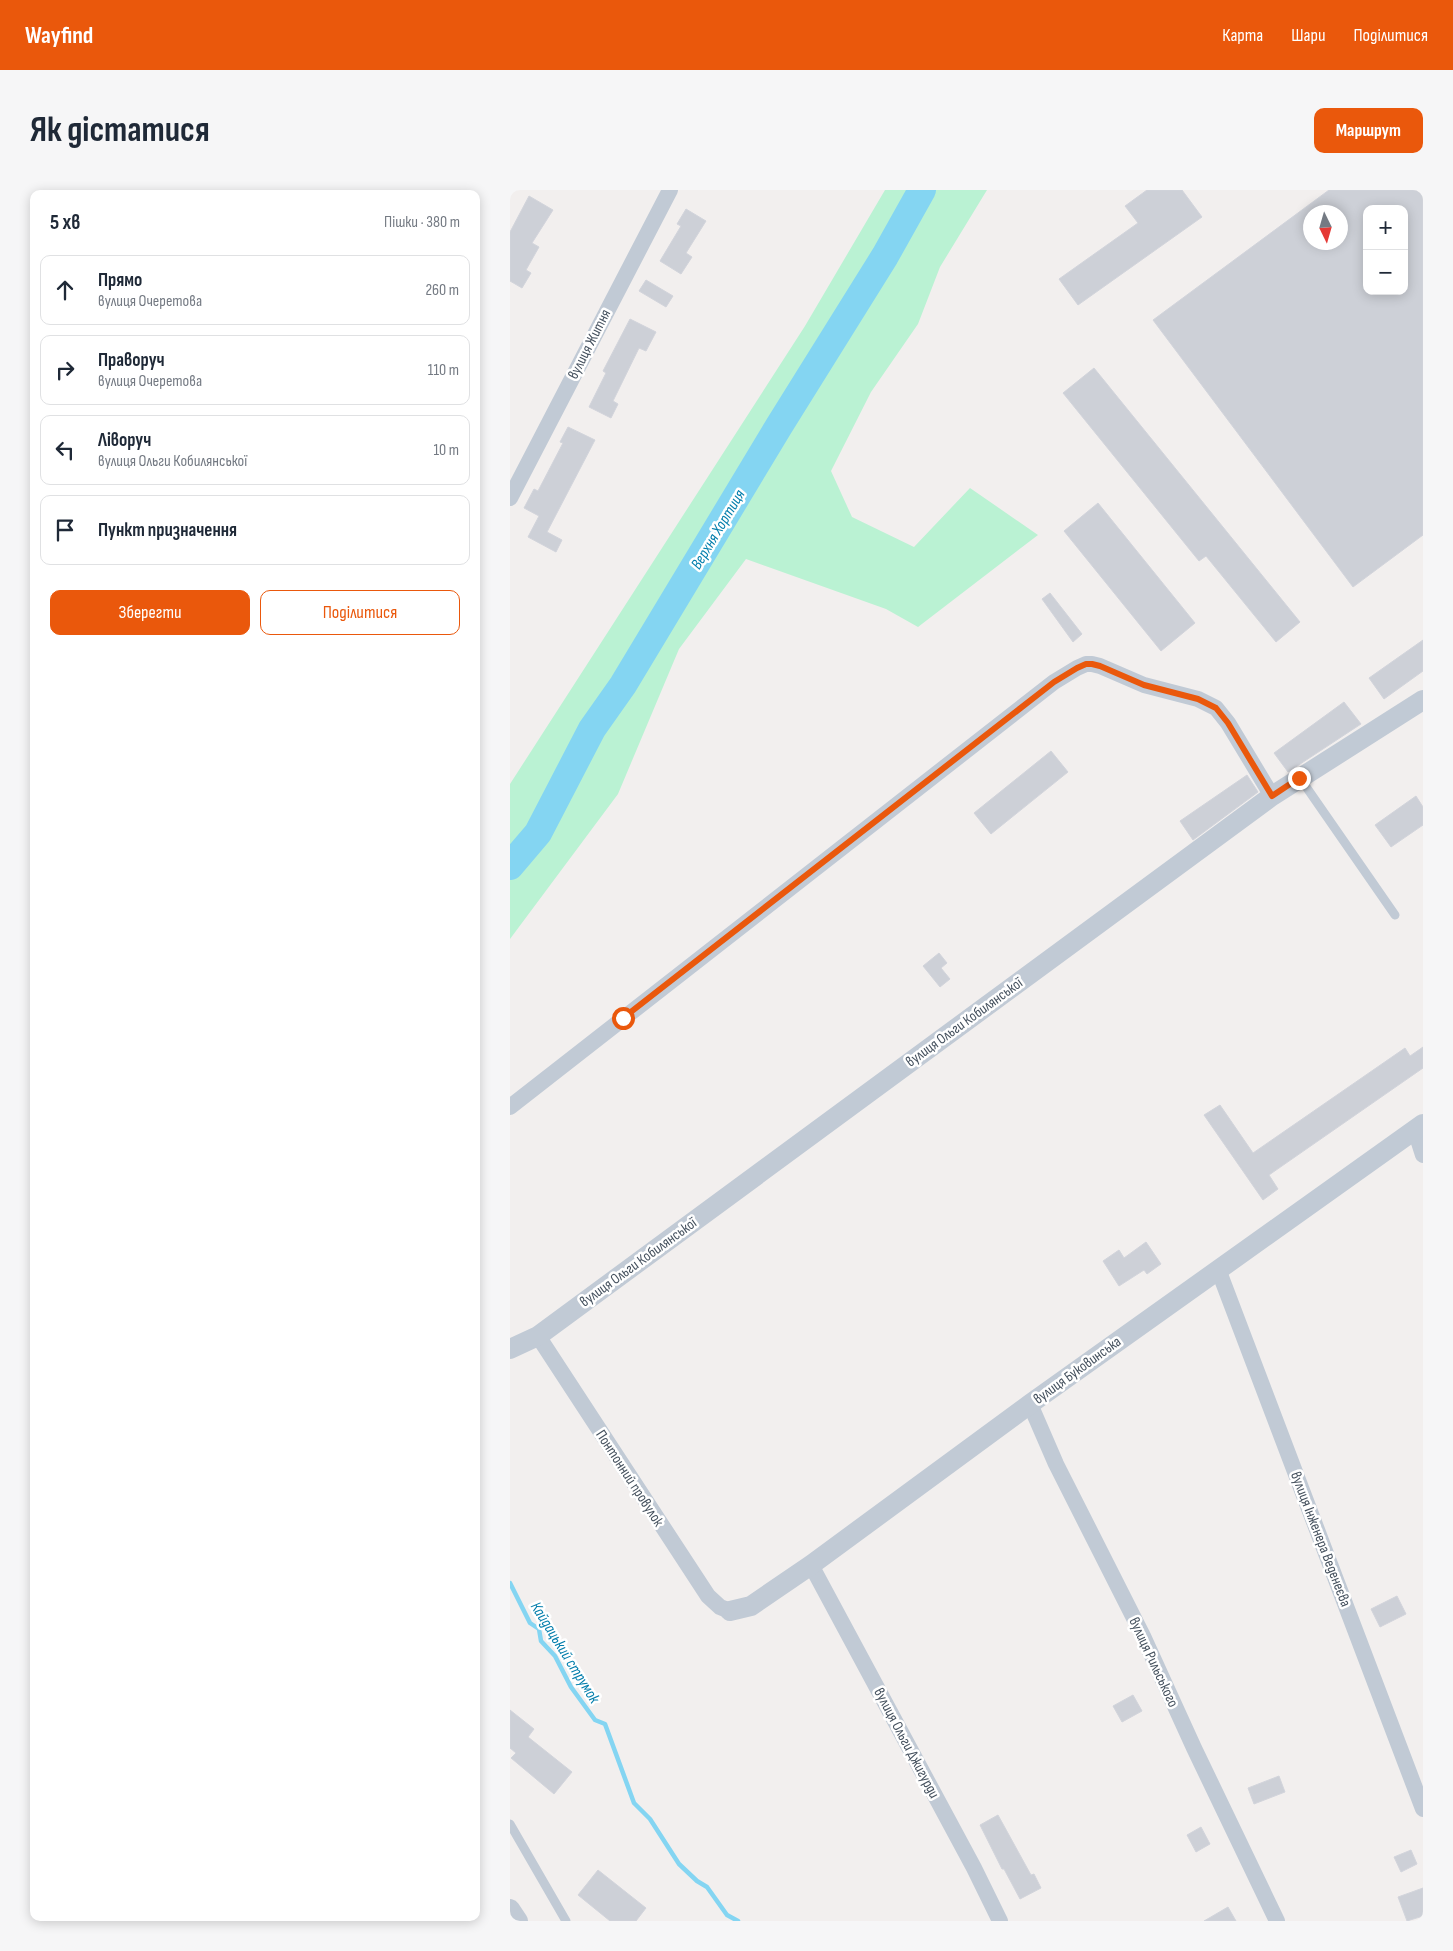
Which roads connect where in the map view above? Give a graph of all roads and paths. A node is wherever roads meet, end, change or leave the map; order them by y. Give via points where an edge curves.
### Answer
1 (670, 190) edge
2 (510, 498) edge
3 (1423, 700) edge
4 (1299, 778) junction
5 (1272, 796) junction
6 (1395, 915) dead end
7 (510, 1107) edge
8 (1419, 1127) edge
9 (1423, 1154) edge
10 (1218, 1269) junction
11 (538, 1336) junction
12 (510, 1349) edge
13 (1030, 1404) junction
14 (811, 1565) junction
15 (730, 1611) joint
16 (1423, 1809) edge
17 (510, 1824) edge
18 (510, 1909) edge
19 (518, 1921) edge
20 (566, 1921) edge
21 (1000, 1921) edge
22 (1277, 1921) edge

1 - 2 street, вулиця Житня
3 - 4 street, вулиця Ольги Кобилянської
4 - 5 street, вулиця Ольги Кобилянської
4 - 6 lane
5 - 7 street via 1216,708 1198,699 1144,685 1100,666 1086,664 1054,682
5 - 11 street, вулиця Ольги Кобилянської
8 - 9 street
8 - 10 street, вулиця Буковинська
10 - 13 street, вулиця Буковинська
10 - 16 street, вулиця Інженера Веденеєва
11 - 12 street, вулиця Ольги Кобилянської
11 - 15 street, Понтонний провулок via 708,1596
13 - 14 street, вулиця Буковинська
13 - 22 street, вулиця Рильського
14 - 15 street, вулиця Буковинська via 751,1606
14 - 21 street, вулиця Ольги Джигурди via 970,1859
17 - 20 lane
18 - 19 street

